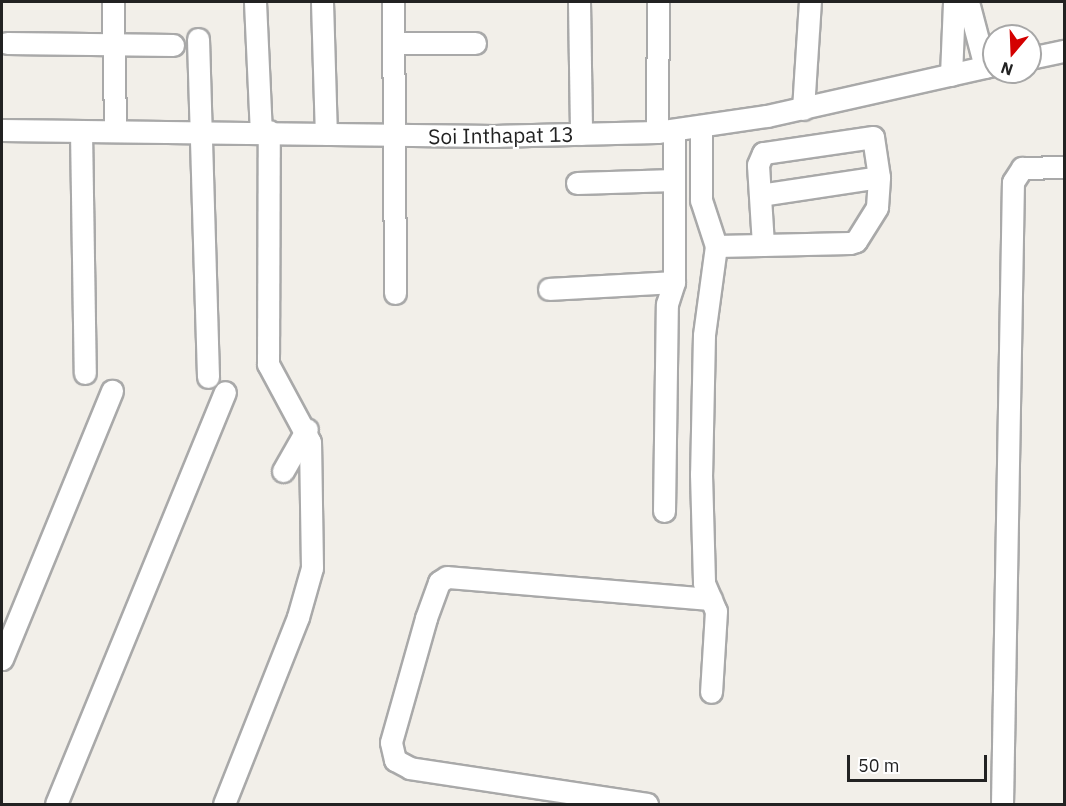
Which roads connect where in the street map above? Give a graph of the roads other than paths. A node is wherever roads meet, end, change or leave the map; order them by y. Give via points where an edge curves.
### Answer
1 (113, 2) edge
2 (255, 2) edge
3 (322, 2) edge
4 (393, 2) edge
5 (579, 2) edge
6 (658, 2) edge
7 (810, 2) edge
8 (954, 2) edge
9 (968, 2) edge
10 (198, 39) dead end
11 (7, 43) dead end
12 (394, 43) junction
13 (476, 43) dead end
14 (114, 45) junction
15 (173, 45) dead end
16 (982, 45) edge
17 (1065, 51) edge
18 (1042, 56) edge
19 (982, 68) edge
20 (951, 75) junction
21 (803, 108) junction
22 (701, 128) junction
23 (2, 130) edge
24 (81, 131) junction
25 (115, 131) junction
26 (665, 131) junction
27 (200, 132) junction
28 (265, 132) junction
29 (326, 134) junction
30 (581, 134) junction
31 (393, 136) junction
32 (1065, 167) edge
33 (879, 177) junction
34 (674, 180) junction
35 (577, 183) dead end
36 (760, 195) junction
37 (763, 245) junction
38 (716, 246) junction
39 (674, 282) junction
40 (549, 290) dead end
41 (394, 293) dead end
42 (85, 373) dead end
43 (208, 377) dead end
44 (112, 391) dead end
45 (225, 392) dead end
46 (307, 429) junction
47 (283, 471) dead end
48 (663, 511) dead end
49 (711, 599) junction
50 (2, 659) edge
51 (711, 692) dead end
52 (602, 801) edge
53 (56, 804) edge
54 (227, 804) edge
55 (647, 804) edge
56 (1002, 804) edge

1 - 14 street
2 - 28 street
3 - 29 street
4 - 12 street
5 - 30 street
6 - 26 street
7 - 21 street
8 - 20 street
9 - 16 street
10 - 27 street
11 - 14 street
12 - 13 street
12 - 31 street
14 - 15 street
14 - 25 street
17 - 18 street
19 - 20 street, Soi Inthapat 13
20 - 21 street, Soi Inthapat 13
21 - 22 street, Soi Inthapat 13
22 - 26 street, Soi Inthapat 13
22 - 38 street via 701,200
23 - 24 street, Soi Inthapat 13
24 - 25 street, Soi Inthapat 13
24 - 42 street
25 - 27 street, Soi Inthapat 13
26 - 30 street, Soi Inthapat 13
26 - 34 street
27 - 28 street, Soi Inthapat 13
27 - 43 street
28 - 29 street, Soi Inthapat 13
28 - 46 street via 268,364
29 - 31 street, Soi Inthapat 13
30 - 31 street, Soi Inthapat 13
31 - 41 street
32 - 56 street via 1022,168 1013,182
33 - 36 street
33 - 36 street via 871,136 768,150 758,165
33 - 37 street via 877,207 856,241
34 - 35 street
34 - 39 street
36 - 37 street
37 - 38 street
38 - 49 street via 704,335 701,474 704,583
39 - 40 street
39 - 48 street via 667,304
44 - 50 street
45 - 53 street
46 - 47 street
46 - 54 street via 312,452 308,588
49 - 51 street via 716,611
49 - 52 street via 460,577 439,582 391,742 395,760 410,768
52 - 55 street

